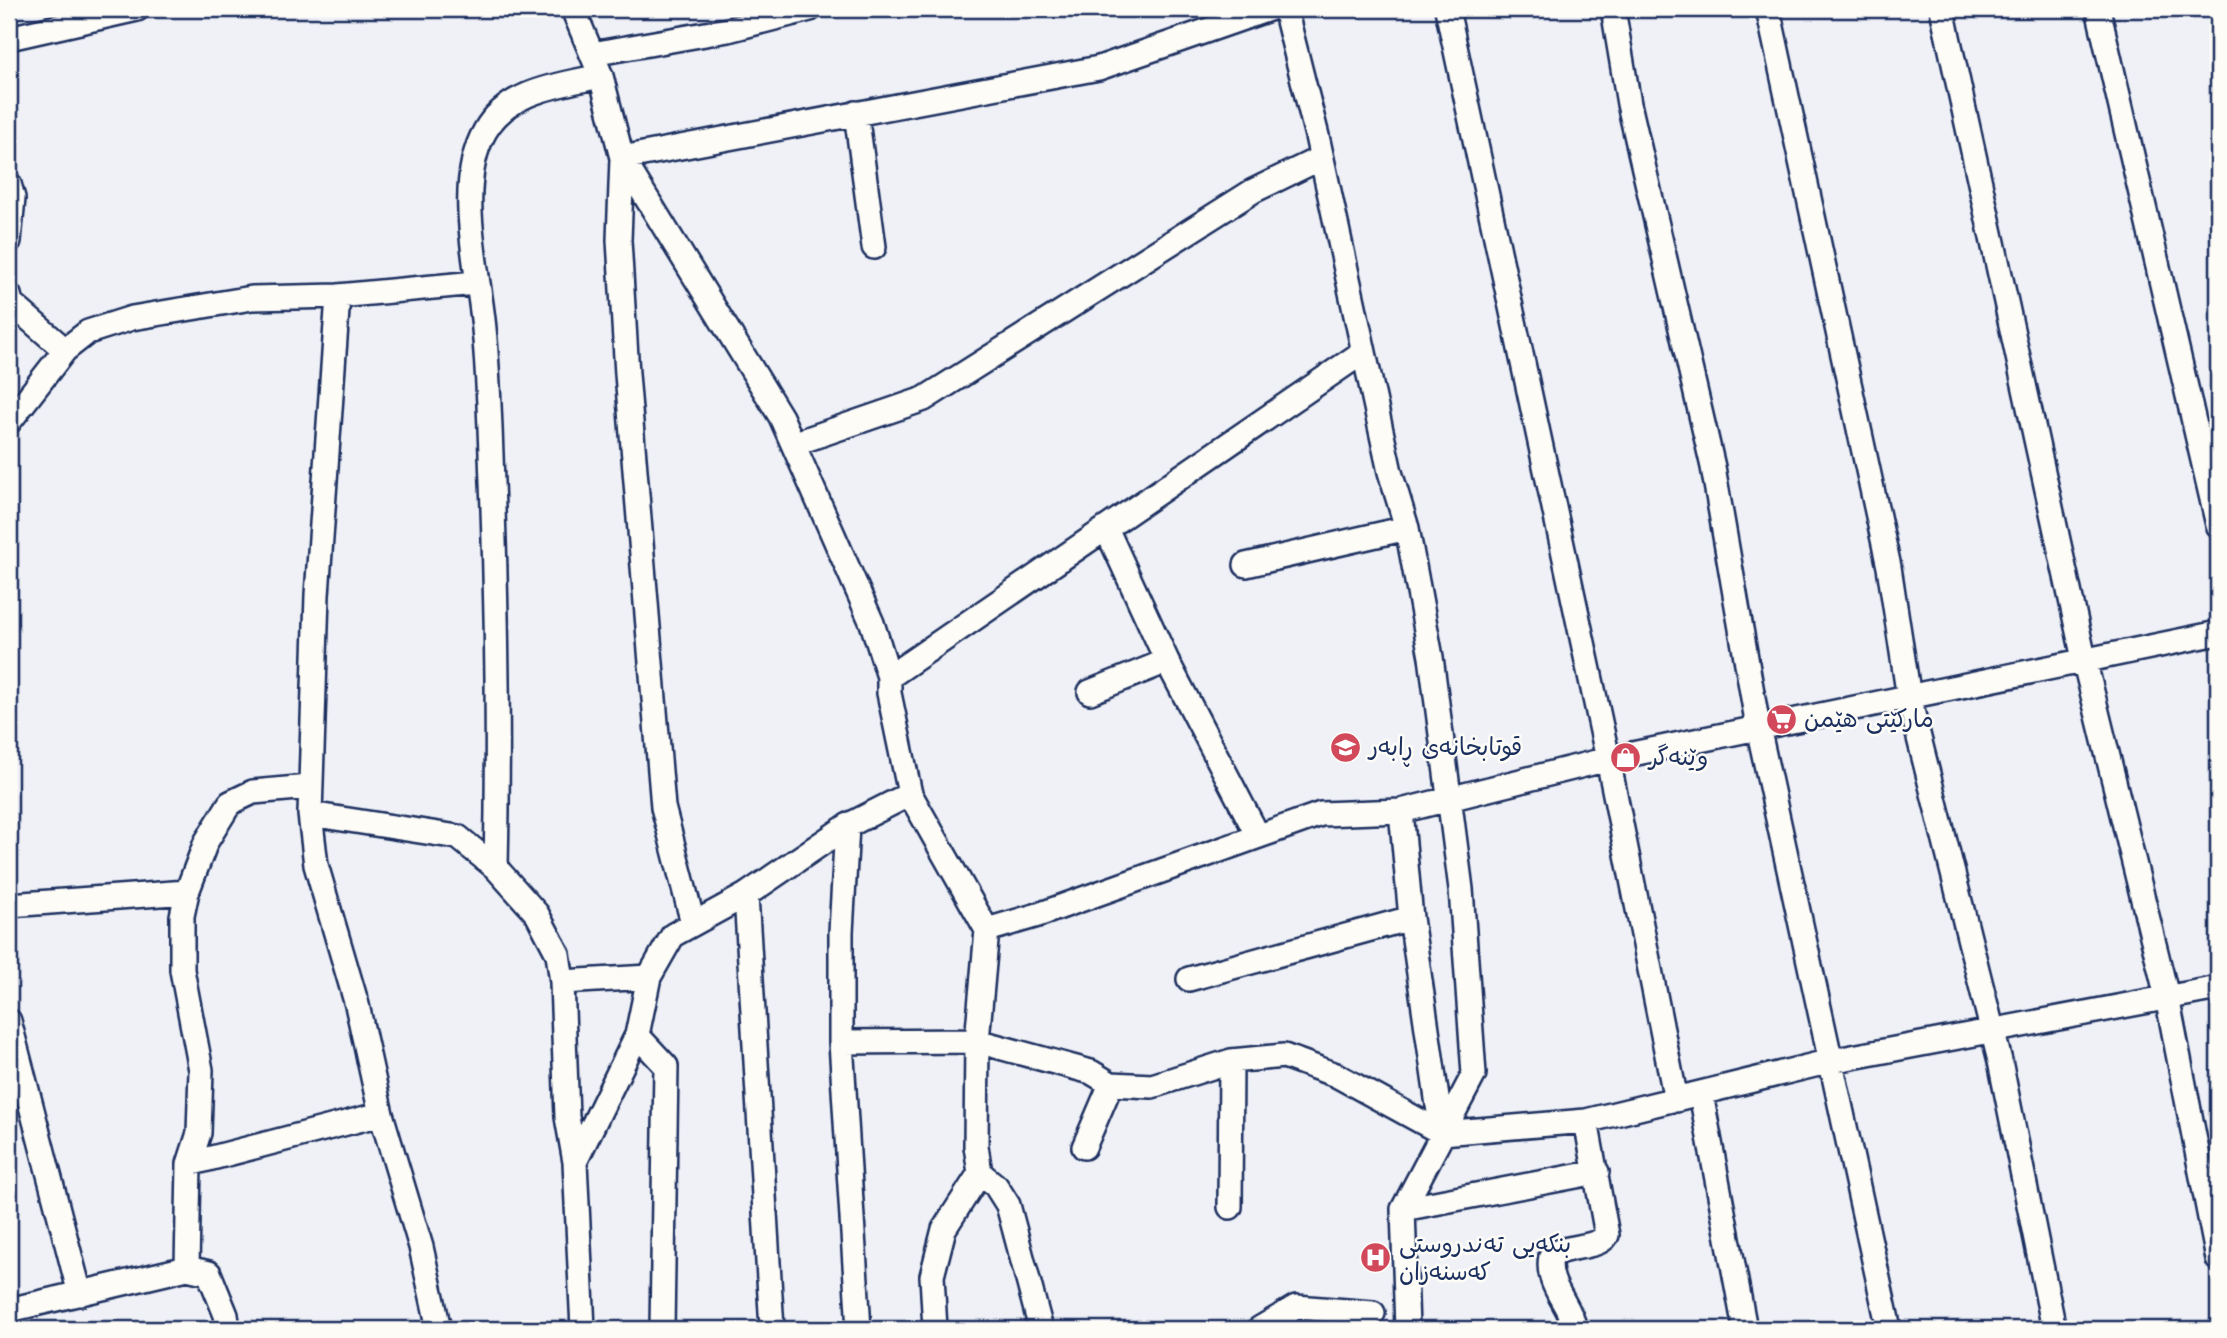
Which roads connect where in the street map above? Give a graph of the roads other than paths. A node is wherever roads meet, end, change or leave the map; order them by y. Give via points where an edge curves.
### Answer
1 (137, 9) edge
2 (573, 9) edge
3 (810, 9) edge
4 (1269, 9) edge
5 (1285, 9) edge
6 (1447, 9) edge
7 (1613, 9) edge
8 (1768, 9) edge
9 (1942, 9) edge
10 (2098, 9) edge
11 (9, 38) edge
12 (592, 54) junction
13 (601, 76) junction
14 (856, 113) junction
15 (621, 158) junction
16 (1321, 159) junction
17 (9, 184) edge
18 (9, 241) edge
19 (874, 247) dead end
20 (477, 283) junction
21 (338, 296) junction
22 (10, 300) edge
23 (65, 350) junction
24 (1363, 352) junction
25 (9, 422) edge
26 (793, 444) junction
27 (2218, 525) edge
28 (1106, 528) junction
29 (1407, 528) junction
30 (1246, 565) dead end
31 (2218, 633) edge
32 (2084, 659) junction
33 (1167, 661) junction
34 (889, 677) junction
35 (1090, 692) dead end
36 (1909, 698) junction
37 (1758, 727) junction
38 (1608, 759) junction
39 (310, 787) junction
40 (910, 794) junction
41 (1448, 799) junction
42 (1401, 811) junction
43 (310, 814) junction
44 (847, 826) junction
45 (1258, 836) junction
46 (496, 868) junction
47 (187, 892) junction
48 (746, 895) junction
49 (9, 905) edge
50 (1411, 918) junction
51 (693, 923) junction
52 (987, 930) junction
53 (649, 977) junction
54 (1189, 979) dead end
55 (562, 982) junction
56 (2218, 988) edge
57 (2167, 997) junction
58 (9, 1021) edge
59 (1991, 1030) junction
60 (637, 1035) junction
61 (977, 1041) junction
62 (841, 1042) junction
63 (1831, 1061) junction
64 (1231, 1062) junction
65 (1111, 1084) junction
66 (1701, 1094) junction
67 (1676, 1100) junction
68 (381, 1114) junction
69 (1586, 1121) junction
70 (1442, 1133) junction
71 (1084, 1147) dead end
72 (576, 1162) junction
73 (189, 1164) junction
74 (1597, 1172) junction
75 (979, 1173) junction
76 (1230, 1207) dead end
77 (1403, 1209) junction
78 (2218, 1259) edge
79 (187, 1268) junction
80 (80, 1294) junction
81 (1404, 1306) junction
82 (9, 1310) edge
83 (1373, 1313) junction
84 (228, 1329) edge
85 (439, 1329) edge
86 (583, 1329) edge
87 (662, 1329) edge
88 (772, 1329) edge
89 (859, 1329) edge
90 (935, 1329) edge
91 (1041, 1329) edge
92 (1259, 1329) edge
93 (1346, 1329) edge
94 (1407, 1329) edge
95 (1575, 1329) edge
96 (1745, 1329) edge
97 (1889, 1329) edge
98 (2054, 1329) edge

1 - 11 street
2 - 12 street
3 - 12 street via 727,30
4 - 14 street via 1099,68
5 - 16 street
6 - 38 street
7 - 37 street via 1629,104 1713,467
8 - 36 street via 1889,567
9 - 32 street
10 - 27 street
12 - 13 street
13 - 15 street
13 - 20 street via 527,93 485,130 475,158 471,204
14 - 15 street
14 - 19 street
15 - 26 street via 685,256 781,416
15 - 51 street via 623,307 663,807
16 - 24 street
16 - 26 street via 1253,191 924,399
17 - 18 street via 13,198
20 - 21 street
20 - 46 street via 484,327 492,481 499,750
21 - 23 street via 252,298 132,318 88,332
21 - 39 street via 317,595
22 - 23 street
23 - 25 street
24 - 28 street
24 - 29 street
26 - 34 street via 872,623
28 - 33 street
28 - 34 street
29 - 30 street
29 - 41 street via 1431,657
31 - 32 street
32 - 36 street
32 - 57 street
33 - 35 street
33 - 45 street
34 - 40 street
36 - 37 street
36 - 59 street
37 - 38 street
37 - 63 street
38 - 41 street
38 - 67 street
39 - 43 street
39 - 47 street via 253,792 230,803 206,842
40 - 44 street
40 - 52 street
41 - 42 street
41 - 70 street via 1461,890 1474,1074
42 - 45 street via 1321,814
42 - 50 street
43 - 46 street via 458,837
43 - 68 street via 316,865 357,1005
44 - 48 street
44 - 62 street
45 - 52 street
46 - 55 street via 537,914 558,954
47 - 49 street
47 - 73 street via 182,970 201,1070 199,1133
48 - 51 street
48 - 88 street
50 - 54 street
50 - 70 street
51 - 53 street via 673,935
52 - 61 street
53 - 55 street
53 - 60 street
55 - 72 street via 567,1116
56 - 57 street
57 - 59 street
57 - 78 street
58 - 80 street
59 - 63 street
59 - 98 street
60 - 72 street
60 - 87 street via 666,1066
61 - 62 street
61 - 65 street via 1091,1072
61 - 75 street
62 - 89 street
63 - 66 street
63 - 97 street
64 - 65 street via 1152,1086
64 - 70 street via 1268,1056 1305,1062
64 - 76 street
65 - 71 street
66 - 67 street
66 - 96 street
67 - 69 street
68 - 73 street
68 - 85 street via 421,1247
69 - 70 street
69 - 74 street
70 - 77 street
72 - 86 street
73 - 79 street
74 - 77 street
74 - 95 street via 1605,1239 1560,1249 1551,1256 1549,1267
75 - 90 street via 944,1229 932,1276
75 - 91 street via 996,1186 1009,1205
77 - 81 street
79 - 80 street
79 - 84 street via 209,1273
80 - 82 street
81 - 83 street
81 - 94 street
83 - 92 street via 1296,1307
83 - 93 street

